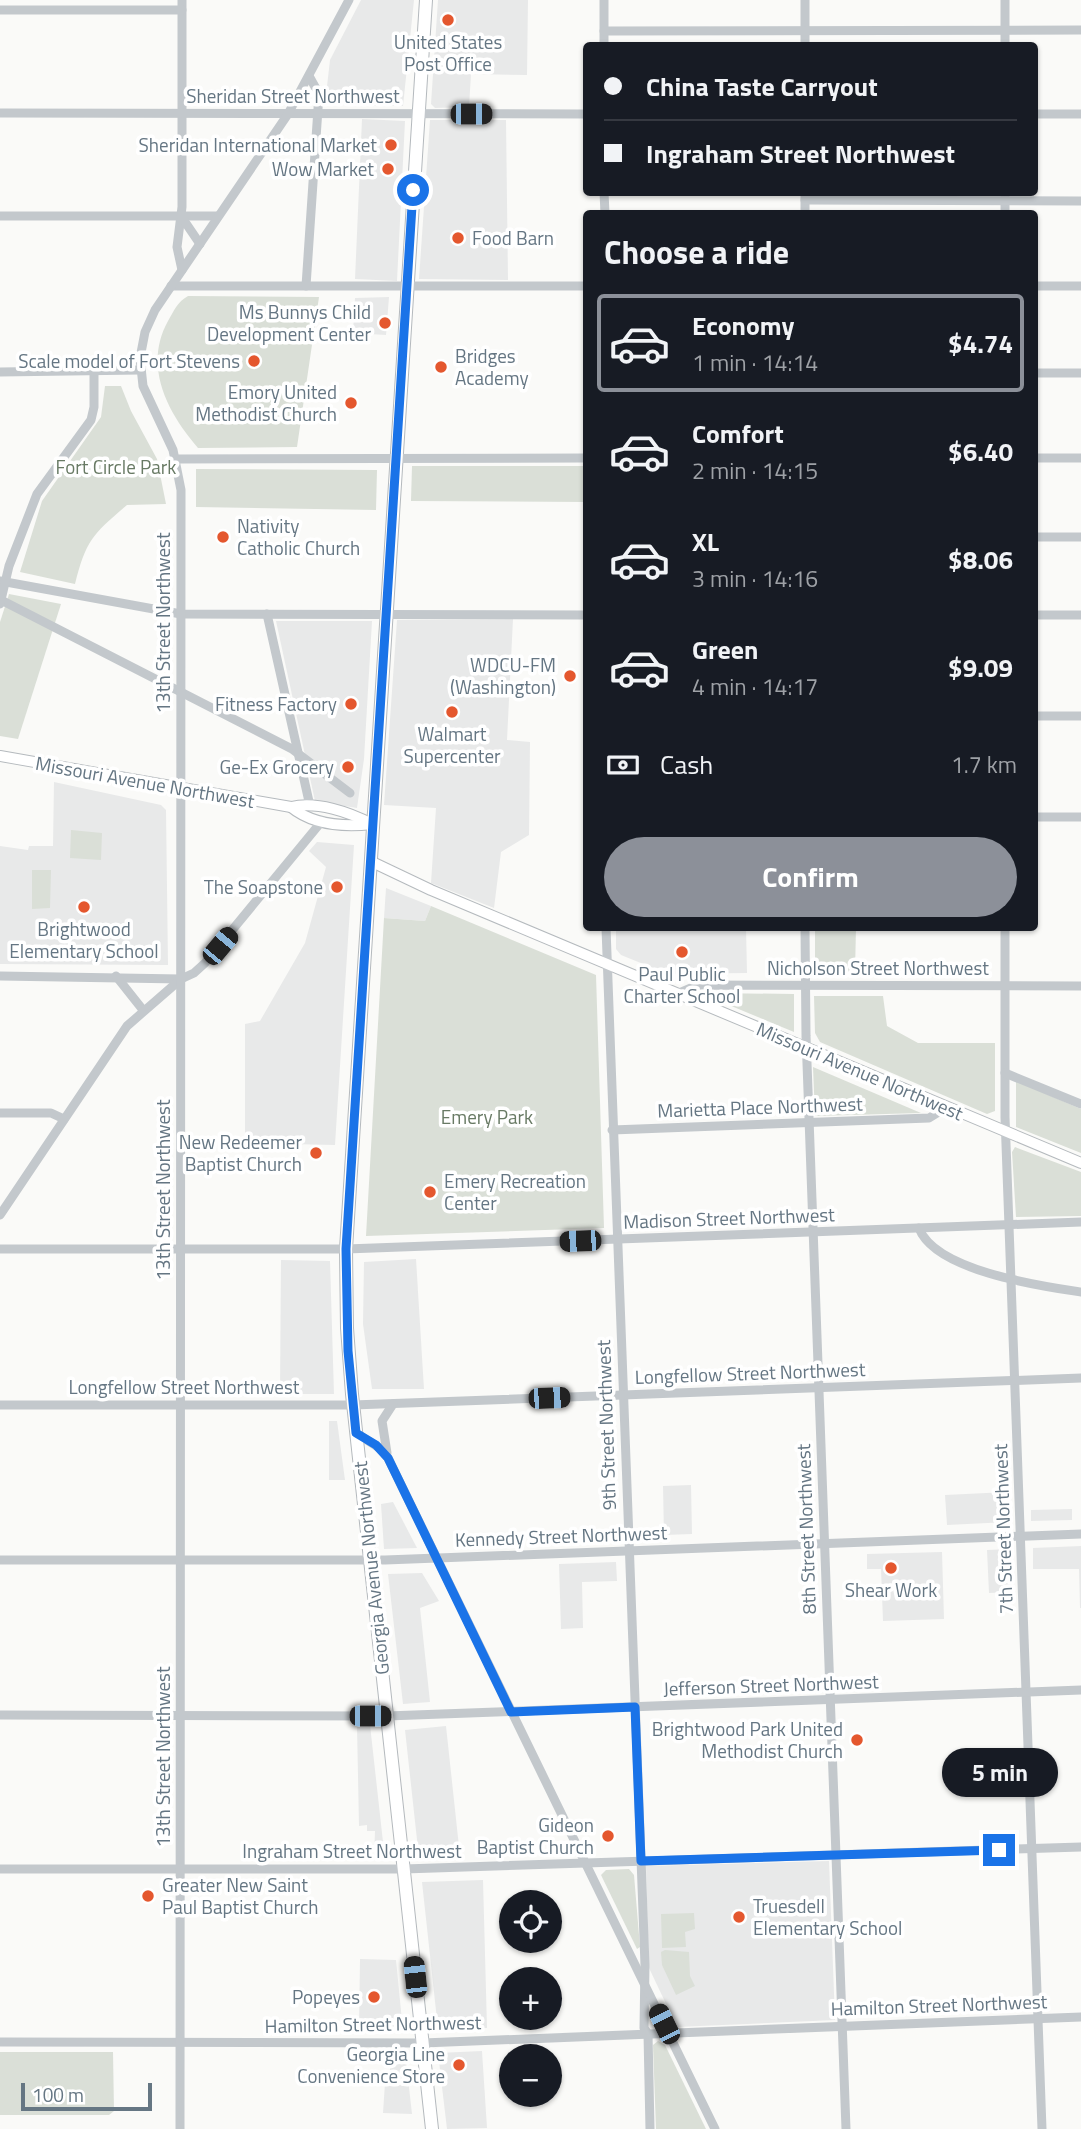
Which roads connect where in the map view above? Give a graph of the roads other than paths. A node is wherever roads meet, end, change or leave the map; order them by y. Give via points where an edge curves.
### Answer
1 (349, 0) edge
2 (426, 0) edge
3 (604, 0) edge
4 (805, 0) edge
5 (1005, 0) edge
6 (182, 5) edge
7 (0, 10) edge
8 (1081, 30) edge
9 (604, 31) junction
10 (805, 31) junction
11 (1005, 31) junction
12 (604, 42) edge
13 (805, 42) edge
14 (1005, 42) edge
15 (309, 76) junction
16 (0, 113) edge
17 (182, 113) junction
18 (288, 114) junction
19 (318, 114) junction
20 (418, 114) junction
21 (583, 114) edge
22 (1038, 114) edge
23 (1081, 114) edge
24 (805, 196) edge
25 (1005, 197) edge
26 (1081, 201) edge
27 (0, 216) edge
28 (181, 216) junction
29 (218, 216) junction
30 (200, 244) junction
31 (182, 270) junction
32 (170, 286) junction
33 (306, 286) junction
34 (406, 286) junction
35 (583, 286) edge
36 (1038, 286) edge
37 (1081, 286) edge
38 (94, 370) junction
39 (140, 370) junction
40 (0, 372) edge
41 (1038, 373) edge
42 (1081, 373) edge
43 (176, 458) junction
44 (396, 458) junction
45 (583, 458) edge
46 (1038, 458) edge
47 (1081, 458) edge
48 (1038, 537) edge
49 (1081, 537) edge
50 (3, 582) edge
51 (1, 602) edge
52 (181, 614) junction
53 (267, 614) junction
54 (386, 615) junction
55 (583, 615) edge
56 (1038, 615) edge
57 (1081, 615) edge
58 (181, 691) junction
59 (1038, 716) edge
60 (1081, 716) edge
61 (301, 755) junction
62 (0, 756) edge
63 (180, 789) junction
64 (350, 793) dead end
65 (310, 806) junction
66 (291, 807) junction
67 (1038, 817) edge
68 (1081, 817) edge
69 (322, 821) junction
70 (372, 824) junction
71 (370, 861) junction
72 (606, 931) edge
73 (805, 931) edge
74 (1005, 931) edge
75 (606, 963) junction
76 (0, 976) edge
77 (116, 976) junction
78 (181, 979) junction
79 (805, 985) junction
80 (1005, 985) junction
81 (1081, 986) edge
82 (677, 994) junction
83 (143, 1010) junction
84 (806, 1048) junction
85 (1005, 1073) junction
86 (1081, 1104) edge
87 (947, 1107) junction
88 (0, 1113) edge
89 (64, 1119) junction
90 (809, 1122) junction
91 (612, 1130) junction
92 (1006, 1132) junction
93 (1081, 1163) edge
94 (0, 1215) edge
95 (1081, 1222) edge
96 (1009, 1224) junction
97 (919, 1228) junction
98 (813, 1232) junction
99 (617, 1239) junction
100 (0, 1249) edge
101 (180, 1249) junction
102 (346, 1249) junction
103 (1011, 1279) junction
104 (1081, 1292) edge
105 (1081, 1378) edge
106 (1015, 1380) junction
107 (819, 1388) junction
108 (623, 1395) junction
109 (393, 1404) junction
110 (0, 1405) edge
111 (180, 1405) junction
112 (353, 1405) junction
113 (356, 1433) junction
114 (388, 1458) junction
115 (1081, 1534) edge
116 (1021, 1536) junction
117 (825, 1544) junction
118 (629, 1551) junction
119 (437, 1558) junction
120 (0, 1560) edge
121 (180, 1560) junction
122 (370, 1560) junction
123 (1081, 1690) edge
124 (1026, 1692) junction
125 (830, 1700) junction
126 (635, 1707) junction
127 (511, 1712) junction
128 (180, 1715) junction
129 (0, 1716) edge
130 (387, 1716) junction
131 (1081, 1847) edge
132 (1032, 1848) junction
133 (836, 1855) junction
134 (641, 1861) junction
135 (586, 1863) junction
136 (0, 1869) edge
137 (180, 1869) junction
138 (404, 1869) junction
139 (644, 1983) junction
140 (1081, 2017) edge
141 (1038, 2018) junction
142 (843, 2026) junction
143 (668, 2033) junction
144 (648, 2034) junction
145 (0, 2042) edge
146 (180, 2042) junction
147 (423, 2043) junction
148 (180, 2129) edge
149 (432, 2129) edge
150 (650, 2129) edge
151 (715, 2129) edge
152 (846, 2129) edge
153 (1042, 2129) edge

1 - 15 street, 13th Street Northwest
2 - 20 highway, Georgia Avenue Northwest
3 - 9 street
4 - 10 street
5 - 11 street
6 - 7 street
6 - 17 street
8 - 11 street
9 - 10 street
9 - 12 street
10 - 11 street
10 - 13 street
11 - 14 street
15 - 18 street, 13th Street Northwest
15 - 19 street via 318,90
16 - 17 street, Sheridan Street Northwest
17 - 18 street, Sheridan Street Northwest
17 - 28 street
18 - 19 street, Sheridan Street Northwest
18 - 29 street, 13th Street Northwest
19 - 20 street, Sheridan Street Northwest
19 - 33 street
20 - 21 street, Sheridan Street Northwest
20 - 34 highway, Georgia Avenue Northwest
22 - 23 street
24 - 25 street
25 - 26 street
27 - 28 street
28 - 29 street
28 - 30 street
28 - 31 street via 177,247
29 - 30 street, 13th Street Northwest
30 - 31 street, 13th Street Northwest
31 - 32 street, 13th Street Northwest
32 - 33 street
32 - 39 street, 13th Street Northwest via 147,325
33 - 34 street
34 - 35 street
34 - 44 highway, Georgia Avenue Northwest
36 - 37 street
38 - 39 street
38 - 40 street
38 - 50 street via 90,420 37,494
39 - 43 street, 13th Street Northwest via 147,401
41 - 42 street
43 - 44 street
43 - 52 street, 13th Street Northwest via 181,491
44 - 45 street
44 - 54 highway, Georgia Avenue Northwest
46 - 47 street
48 - 49 street
50 - 51 street
50 - 52 street
51 - 58 street
52 - 53 street
52 - 58 street, 13th Street Northwest
53 - 54 street
53 - 61 street
54 - 55 street
54 - 70 highway, Georgia Avenue Northwest
56 - 57 street
58 - 61 street
58 - 63 street, 13th Street Northwest
59 - 60 street
61 - 64 street
61 - 65 street
62 - 63 main road, Missouri Avenue Northwest
63 - 66 main road, Missouri Avenue Northwest
63 - 78 street, 13th Street Northwest
65 - 66 main road, Missouri Avenue Northwest
65 - 70 main road, Missouri Avenue Northwest via 350,813
66 - 69 main road, Missouri Avenue Northwest
67 - 68 street
69 - 70 main road, Missouri Avenue Northwest via 348,827
69 - 78 street via 205,963
70 - 71 highway, Georgia Avenue Northwest
71 - 75 main road, Missouri Avenue Northwest
71 - 102 highway, Georgia Avenue Northwest
72 - 75 street, 9th Street Northwest
73 - 79 street, 8th Street Northwest
74 - 80 street, 7th Street Northwest
75 - 82 main road, Missouri Avenue Northwest
75 - 91 street, 9th Street Northwest
76 - 77 street
77 - 78 street
77 - 83 street
78 - 83 street
78 - 101 street, 13th Street Northwest
79 - 80 street, Nicholson Street Northwest
79 - 82 street, Nicholson Street Northwest via 698,985
79 - 84 street, 8th Street Northwest
80 - 81 street, Nicholson Street Northwest
80 - 85 street, 7th Street Northwest
82 - 84 main road, Missouri Avenue Northwest
83 - 89 street via 121,1034
84 - 87 main road, Missouri Avenue Northwest
84 - 90 street, 8th Street Northwest
85 - 86 street
85 - 92 street, 7th Street Northwest
87 - 90 street, Marietta Place Northwest via 929,1118
87 - 92 main road, Missouri Avenue Northwest
88 - 89 street via 51,1113
89 - 94 street
90 - 91 street, Marietta Place Northwest
90 - 98 street, 8th Street Northwest
91 - 99 street, 9th Street Northwest
92 - 93 main road, Missouri Avenue Northwest
92 - 96 street, 7th Street Northwest
95 - 96 street, Madison Street Northwest
96 - 97 street, Madison Street Northwest
96 - 103 street, 7th Street Northwest
97 - 98 street, Madison Street Northwest
97 - 103 street via 927,1242 941,1252
98 - 99 street, Madison Street Northwest
98 - 107 street, 8th Street Northwest
99 - 102 street, Madison Street Northwest
99 - 108 street, 9th Street Northwest
100 - 101 street, Madison Street Northwest
101 - 102 street, Madison Street Northwest
101 - 111 street, 13th Street Northwest
102 - 112 highway, Georgia Avenue Northwest
103 - 104 street
103 - 106 street, 7th Street Northwest
105 - 106 street, Longfellow Street Northwest
106 - 107 street, Longfellow Street Northwest
106 - 116 street, 7th Street Northwest
107 - 108 street, Longfellow Street Northwest
107 - 117 street, 8th Street Northwest
108 - 109 street, Longfellow Street Northwest
108 - 118 street, 9th Street Northwest
109 - 112 street, Longfellow Street Northwest
109 - 114 street via 382,1421
110 - 111 street, Longfellow Street Northwest
111 - 112 street, Longfellow Street Northwest
111 - 121 street, 13th Street Northwest
112 - 113 highway, Georgia Avenue Northwest
113 - 114 street
113 - 122 highway, Georgia Avenue Northwest
114 - 119 street
115 - 116 street, Kennedy Street Northwest
116 - 117 street, Kennedy Street Northwest
116 - 124 street, 7th Street Northwest
117 - 118 street, Kennedy Street Northwest
117 - 125 street, 8th Street Northwest
118 - 119 street, Kennedy Street Northwest
118 - 126 street, 9th Street Northwest
119 - 122 street, Kennedy Street Northwest
119 - 127 street
120 - 121 street, Kennedy Street Northwest
121 - 122 street, Kennedy Street Northwest
121 - 128 street, 13th Street Northwest
122 - 130 highway, Georgia Avenue Northwest
123 - 124 street, Jefferson Street Northwest
124 - 125 street, Jefferson Street Northwest
124 - 132 street, 7th Street Northwest
125 - 126 street, Jefferson Street Northwest
125 - 133 street, 8th Street Northwest
126 - 127 street, Jefferson Street Northwest
126 - 134 street, 9th Street Northwest
127 - 130 street, Jefferson Street Northwest
127 - 135 street
128 - 129 street, Jefferson Street Northwest
128 - 130 street, Jefferson Street Northwest
128 - 137 street, 13th Street Northwest
130 - 138 highway, Georgia Avenue Northwest
131 - 132 street, Ingraham Street Northwest
132 - 133 street, Ingraham Street Northwest
132 - 141 street, 7th Street Northwest
133 - 134 street, Ingraham Street Northwest
133 - 142 street, 8th Street Northwest
134 - 135 street, Ingraham Street Northwest
134 - 139 street, 9th Street Northwest
135 - 138 street, Ingraham Street Northwest
135 - 139 street
136 - 137 street, Ingraham Street Northwest
137 - 138 street, Ingraham Street Northwest
137 - 146 street, 13th Street Northwest
138 - 147 highway, Georgia Avenue Northwest
139 - 143 street
139 - 144 street, 9th Street Northwest via 644,2028
140 - 141 street, Hamilton Street Northwest
141 - 142 street, Hamilton Street Northwest
141 - 153 street, 7th Street Northwest
142 - 143 street, Hamilton Street Northwest
142 - 152 street, 8th Street Northwest
143 - 144 street, Hamilton Street Northwest
143 - 151 street
144 - 147 street, Hamilton Street Northwest
144 - 150 street, 9th Street Northwest
145 - 146 street, Hamilton Street Northwest
146 - 147 street, Hamilton Street Northwest
146 - 148 street, 13th Street Northwest
147 - 149 highway, Georgia Avenue Northwest

